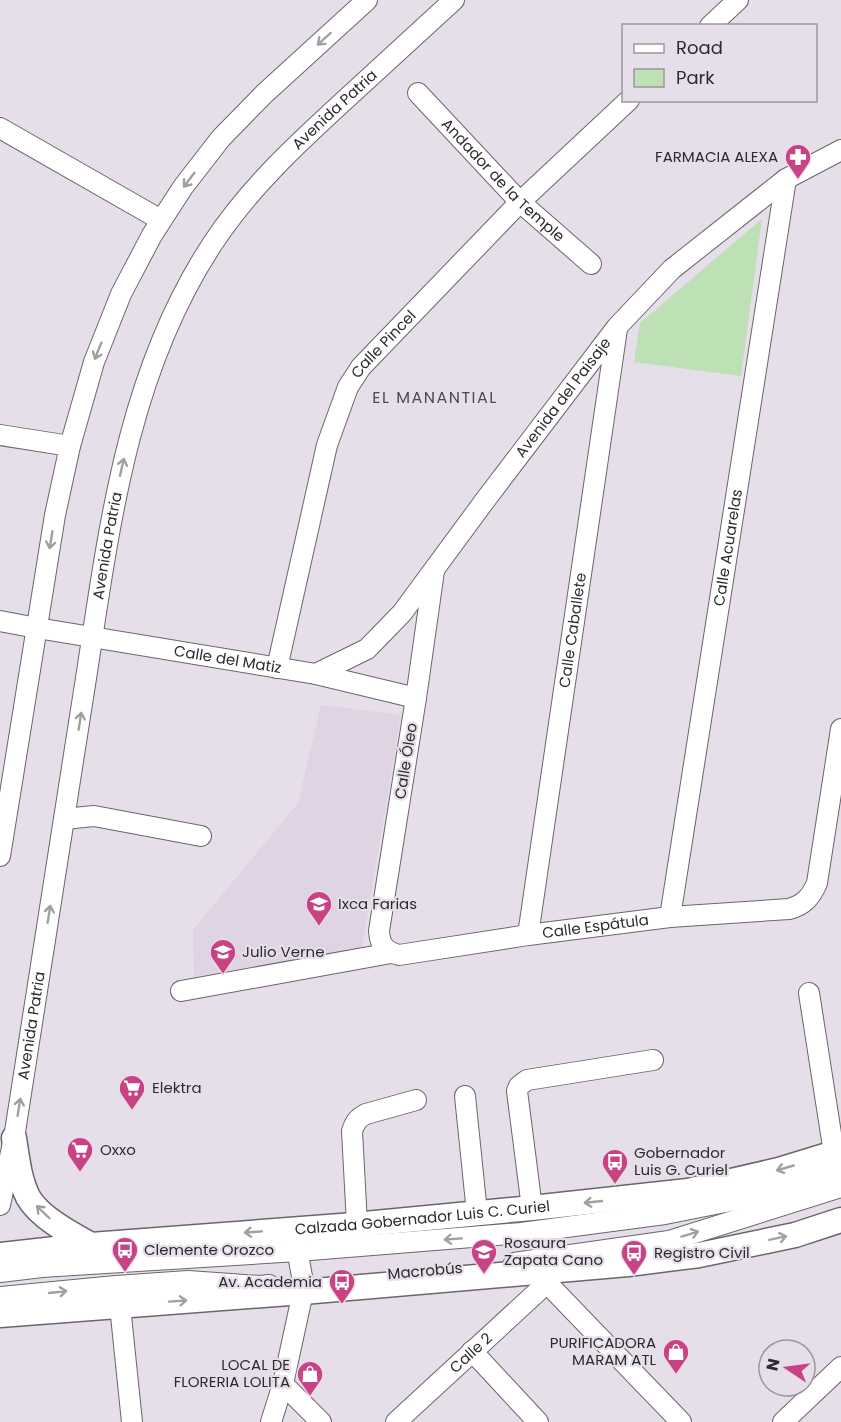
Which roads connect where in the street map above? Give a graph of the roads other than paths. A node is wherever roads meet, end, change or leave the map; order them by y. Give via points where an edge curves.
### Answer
1 (367, 0) edge
2 (454, 0) edge
3 (738, 0) edge
4 (712, 24) edge
5 (418, 93) dead end
6 (627, 102) edge
7 (0, 128) edge
8 (841, 150) edge
9 (786, 179) junction
10 (520, 202) junction
11 (161, 220) junction
12 (591, 264) dead end
13 (617, 327) junction
14 (0, 435) edge
15 (70, 446) junction
16 (434, 571) junction
17 (0, 621) edge
18 (37, 628) junction
19 (93, 637) junction
20 (277, 668) junction
21 (316, 674) junction
22 (416, 698) junction
23 (841, 729) edge
24 (64, 819) junction
25 (201, 836) dead end
26 (0, 856) edge
27 (670, 917) junction
28 (528, 935) junction
29 (388, 951) junction
30 (181, 991) dead end
31 (809, 993) dead end
32 (653, 1060) dead end
33 (465, 1096) dead end
34 (416, 1100) dead end
35 (14, 1138) junction
36 (839, 1158) edge
37 (841, 1187) edge
38 (0, 1205) edge
39 (532, 1208) junction
40 (477, 1213) junction
41 (841, 1220) edge
42 (357, 1224) junction
43 (295, 1240) junction
44 (91, 1245) junction
45 (0, 1255) edge
46 (0, 1272) edge
47 (303, 1287) junction
48 (0, 1298) edge
49 (120, 1306) junction
50 (0, 1315) edge
51 (472, 1351) junction
52 (838, 1376) edge
53 (283, 1384) junction
54 (132, 1422) edge
55 (271, 1422) edge
56 (321, 1422) edge
57 (396, 1422) edge
58 (538, 1422) edge
59 (681, 1422) edge
60 (783, 1422) edge

1 -> 11 street via 221,138
19 -> 2 street, Avenida Patria via 109,528 135,416 149,370 187,287 236,210 264,179
3 - 4 street
5 - 10 street, Andador de la Temple
6 - 10 street, Calle Pincel
7 - 11 street
8 - 9 street, Avenida del Paisaje
9 - 13 street, Avenida del Paisaje via 672,269
9 - 27 street, Calle Acuarelas
10 - 12 street, Andador de la Temple
10 - 20 street, Calle Pincel via 361,367 348,387 327,445
11 -> 15 street via 121,294 94,362
13 - 16 street, Avenida del Paisaje
13 - 28 street, Calle Caballete
14 - 15 street
15 -> 18 street
16 - 21 street, Avenida del Paisaje via 402,613 367,649
16 - 22 street, Calle Óleo
17 - 18 street, Calle del Matiz
18 - 19 street, Calle del Matiz
18 - 26 street
19 - 20 street, Calle del Matiz
24 -> 19 street, Avenida Patria
20 - 21 street, Calle del Matiz
21 - 22 street, Calle del Matiz
22 - 29 street, Calle Óleo via 379,932
23 - 27 street, Calle Espátula via 817,883 807,900 789,909
24 - 25 street via 94,816
35 -> 24 street, Avenida Patria
27 - 28 street, Calle Espátula
28 - 29 street, Calle Espátula via 399,955
29 - 30 street, Calle Espátula
31 - 36 street
32 - 39 street via 527,1080 519,1086
33 - 40 street
34 - 42 street via 361,1116 354,1125
35 - 38 street, Avenida Patria
44 -> 35 main road via 44,1215 29,1198
36 -> 39 main road, Calzada Gobernador Luis C. Curiel via 688,1191
36 -> 43 street, Macrobús via 780,1191 665,1214 521,1233
47 -> 37 street, Macrobús via 526,1262 669,1240
39 - 40 main road, Calzada Gobernador Luis C. Curiel
40 - 42 main road, Calzada Gobernador Luis C. Curiel
47 -> 41 main road via 628,1264 699,1255 795,1235
42 - 43 main road, Calzada Gobernador Luis C. Curiel
43 -> 44 main road, Calzada Gobernador Luis C. Curiel
43 - 46 street, Macrobús
43 - 47 street
44 - 45 main road, Calzada Gobernador Luis C. Curiel
48 -> 47 street, Macrobús via 188,1281
49 -> 47 main road
47 - 53 street
49 - 50 main road
49 - 54 street
51 - 57 street, Calle 2
51 - 58 street
51 - 59 street, Calle 2 via 547,1283
52 - 60 street
53 - 55 street
53 - 56 street

